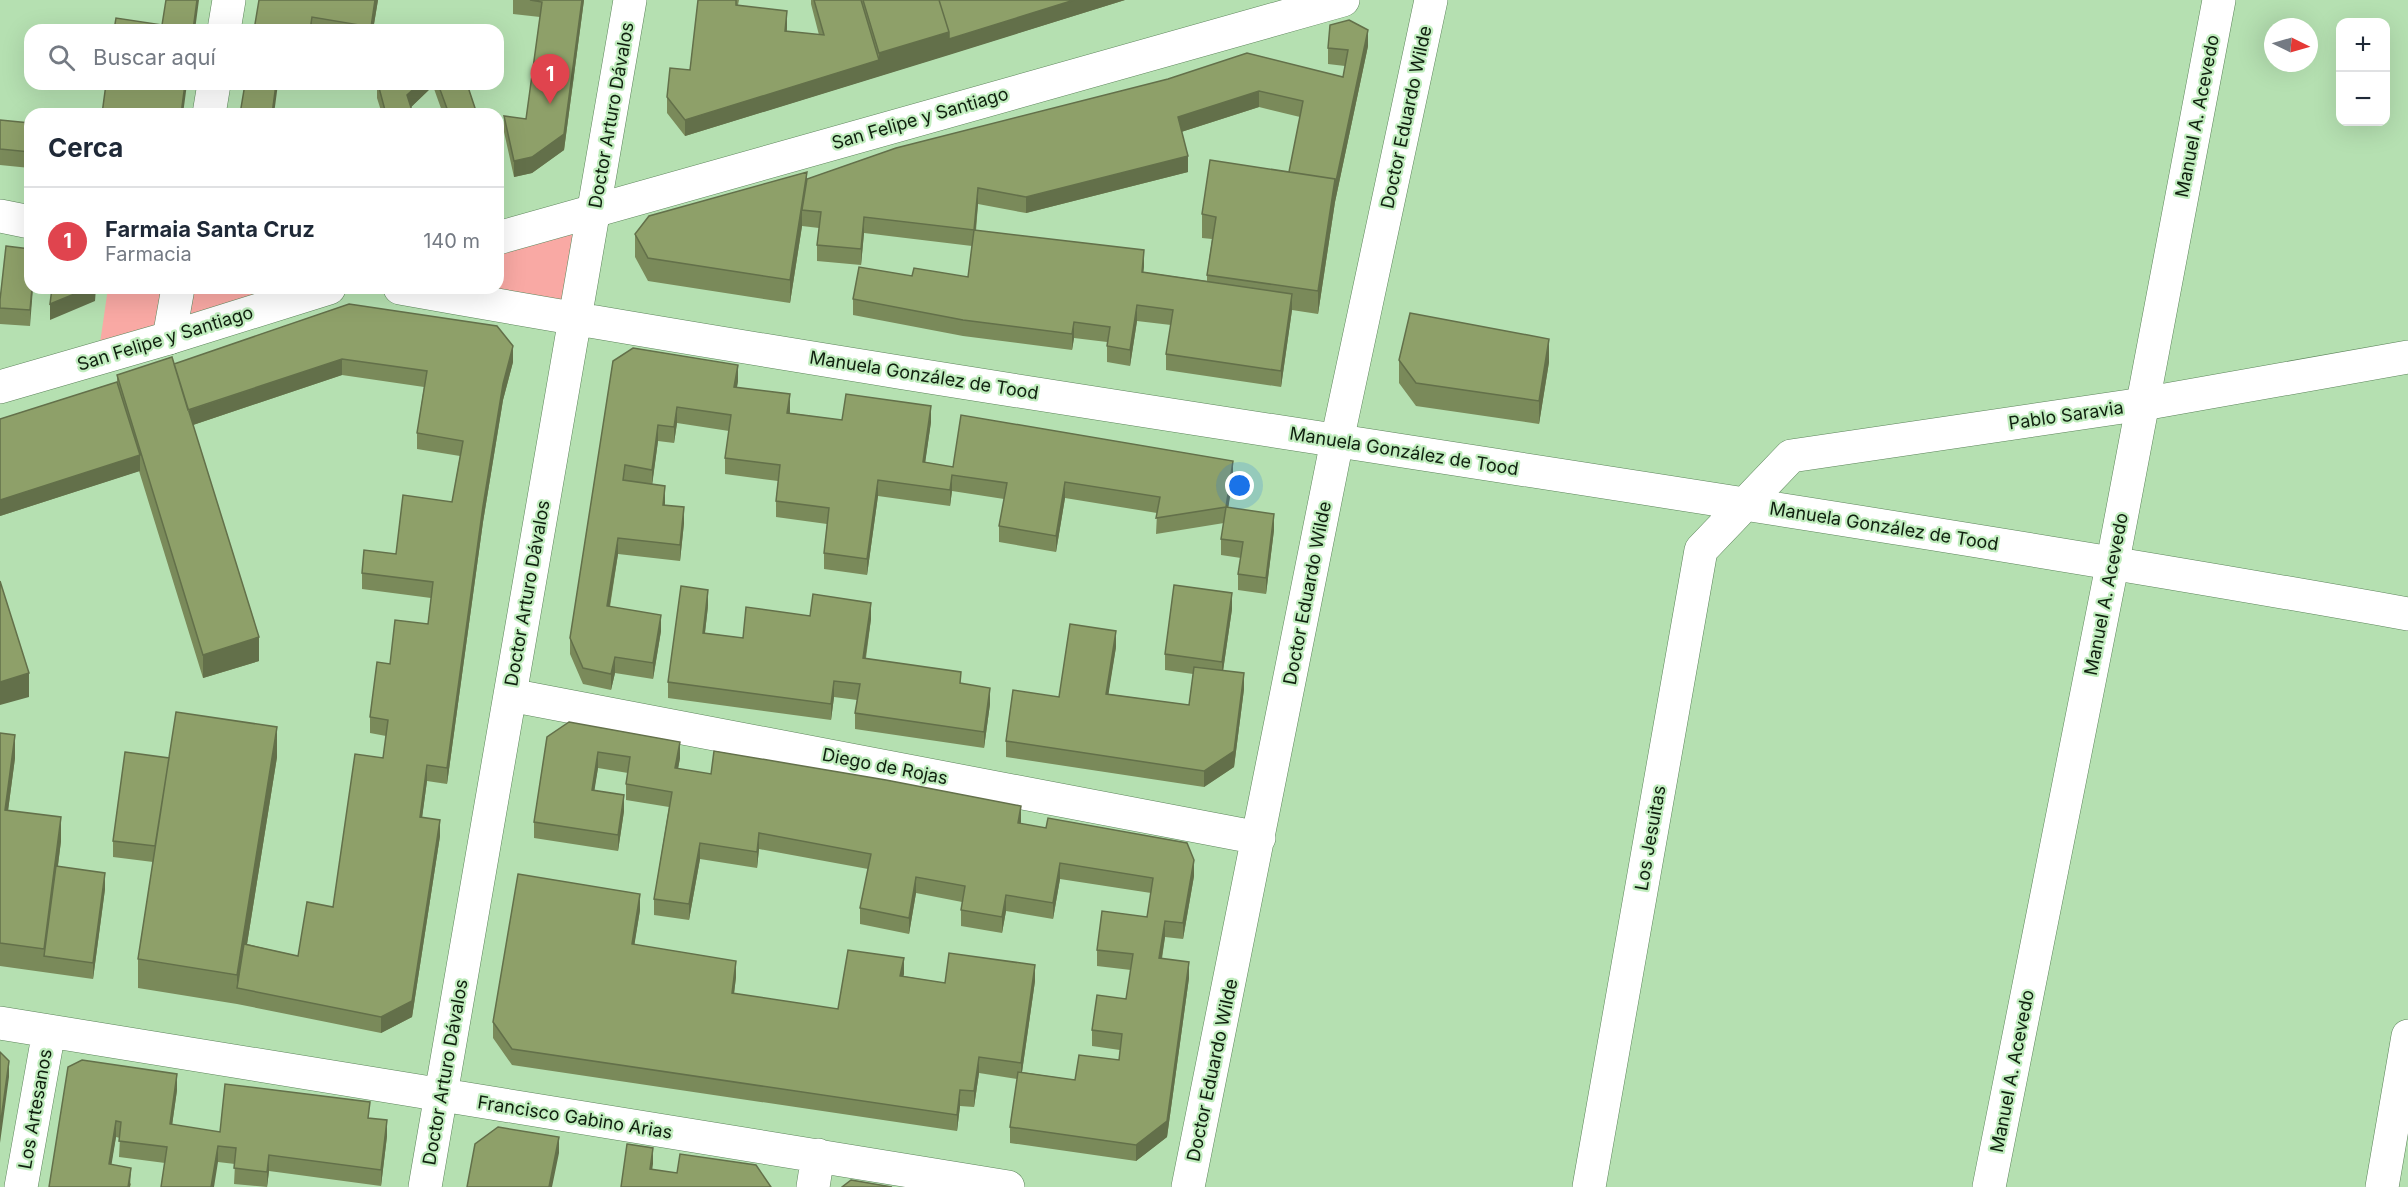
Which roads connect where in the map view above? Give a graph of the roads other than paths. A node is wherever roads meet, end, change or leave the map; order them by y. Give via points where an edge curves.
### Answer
1 (229, 0) edge
2 (630, 0) edge
3 (1343, 0) edge
4 (1431, 0) edge
5 (2219, 0) edge
6 (225, 24) edge
7 (213, 90) edge
8 (210, 108) edge
9 (594, 209) junction
10 (0, 216) edge
11 (24, 221) edge
12 (504, 236) edge
13 (177, 294) edge
14 (310, 294) edge
15 (434, 294) edge
16 (575, 319) junction
17 (169, 338) junction
18 (2408, 357) edge
19 (0, 387) edge
20 (2143, 404) junction
21 (1337, 441) junction
22 (1742, 505) junction
23 (2113, 561) junction
24 (2408, 614) edge
25 (510, 695) junction
26 (1259, 838) junction
27 (0, 1023) edge
28 (49, 1031) junction
29 (2408, 1035) edge
30 (441, 1096) junction
31 (818, 1155) junction
32 (21, 1187) edge
33 (425, 1187) edge
34 (813, 1187) edge
35 (1008, 1187) edge
36 (1188, 1187) edge
37 (1589, 1187) edge
38 (1989, 1187) edge
39 (2382, 1187) edge

1 - 6 street
2 - 9 street, Doctor Arturo Dávalos
3 - 9 street, San Felipe y Santiago
4 - 21 street, Doctor Eduardo Wilde
5 - 20 street, Manuel A. Acevedo
7 - 8 street
9 - 12 street, San Felipe y Santiago
9 - 16 street, Doctor Arturo Dávalos
10 - 11 street
13 - 17 street
14 - 17 street, San Felipe y Santiago
15 - 16 street, Manuela González de Tood
16 - 21 street, Manuela González de Tood
16 - 25 street, Doctor Arturo Dávalos
17 - 19 street, San Felipe y Santiago
18 - 20 street, Pablo Saravia
20 - 22 street, Pablo Saravia via 1791,456
20 - 23 street, Manuel A. Acevedo
21 - 22 street, Manuela González de Tood
21 - 26 street, Doctor Eduardo Wilde
22 - 23 street, Manuela González de Tood
22 - 37 street, Los Jesuitas via 1701,550
23 - 24 street, Manuela González de Tood
23 - 38 street, Manuel A. Acevedo
25 - 26 street, Diego de Rojas
25 - 30 street, Doctor Arturo Dávalos
26 - 36 street, Doctor Eduardo Wilde
27 - 28 street, Francisco Gabino Arias
28 - 30 street, Francisco Gabino Arias
28 - 32 street, Los Artesanos
29 - 39 street
30 - 31 street, Francisco Gabino Arias
30 - 33 street, Doctor Arturo Dávalos
31 - 34 street
31 - 35 street, Francisco Gabino Arias

